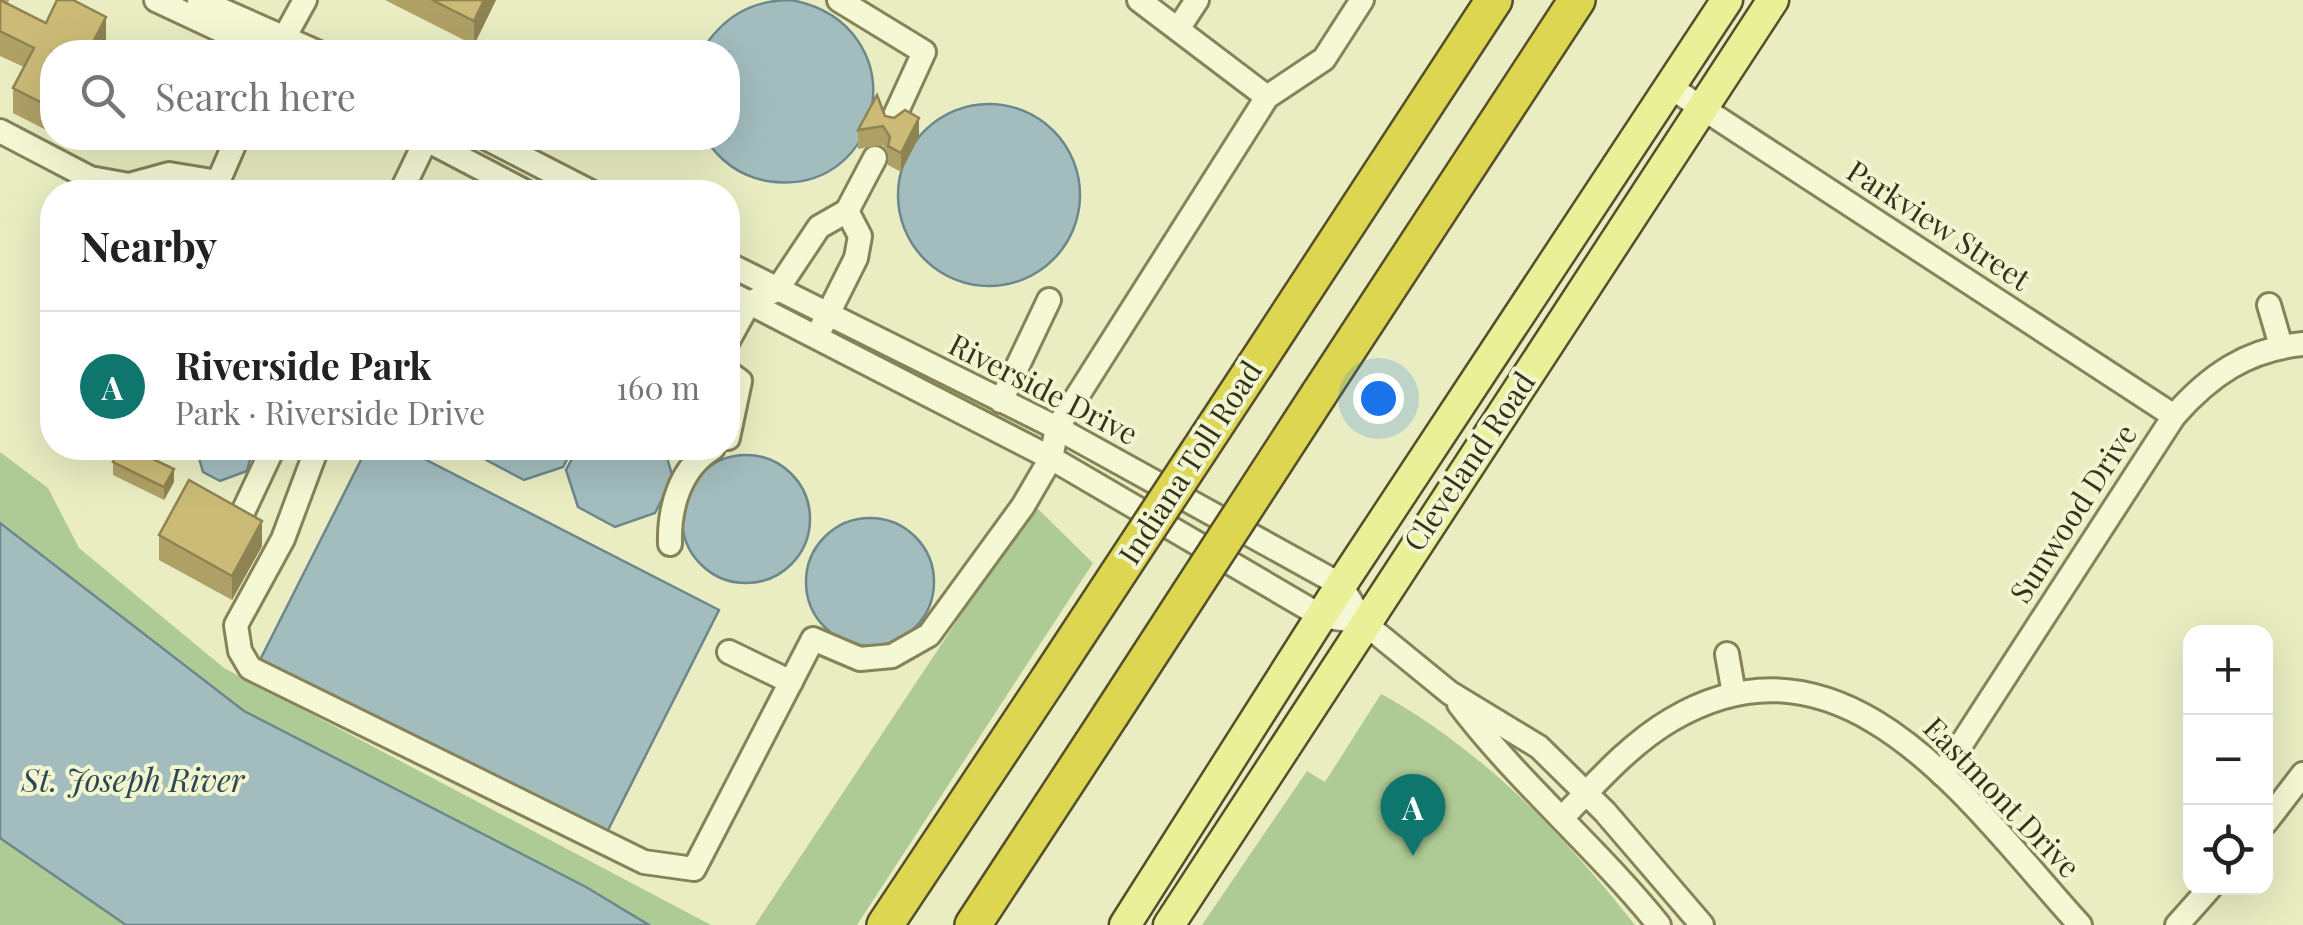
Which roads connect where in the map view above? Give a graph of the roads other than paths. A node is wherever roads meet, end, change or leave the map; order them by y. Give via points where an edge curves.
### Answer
1 (156, 0) edge
2 (199, 0) edge
3 (305, 0) edge
4 (838, 0) edge
5 (1139, 0) edge
6 (1197, 0) edge
7 (1362, 0) edge
8 (1494, 0) edge
9 (1577, 0) edge
10 (1728, 0) edge
11 (1773, 0) edge
12 (1178, 29) junction
13 (258, 40) edge
14 (265, 40) edge
15 (280, 40) edge
16 (1670, 87) junction
17 (1267, 97) junction
18 (1702, 108) junction
19 (892, 122) edge
20 (0, 131) edge
21 (235, 150) edge
22 (420, 150) edge
23 (447, 150) edge
24 (509, 150) edge
25 (875, 158) dead end
26 (101, 180) edge
27 (147, 180) edge
28 (196, 180) edge
29 (229, 180) edge
30 (407, 180) edge
31 (504, 180) edge
32 (567, 180) edge
33 (846, 211) junction
34 (740, 270) edge
35 (777, 290) junction
36 (740, 298) edge
37 (1049, 300) dead end
38 (749, 303) junction
39 (2269, 305) dead end
40 (827, 316) junction
41 (740, 319) edge
42 (816, 338) junction
43 (2292, 345) edge
44 (1001, 401) junction
45 (2174, 416) junction
46 (1057, 428) junction
47 (1051, 458) junction
48 (267, 460) edge
49 (313, 460) edge
50 (702, 460) edge
51 (243, 512) edge
52 (670, 544) dead end
53 (1341, 585) junction
54 (1321, 616) junction
55 (1363, 622) junction
56 (729, 652) dead end
57 (1727, 654) dead end
58 (791, 682) junction
59 (1450, 694) junction
60 (1734, 694) junction
61 (1942, 774) junction
62 (2303, 774) edge
63 (1586, 794) junction
64 (2273, 813) edge
65 (1563, 817) junction
66 (2204, 895) edge
67 (885, 925) edge
68 (973, 925) edge
69 (1125, 925) edge
70 (1168, 925) edge
71 (1658, 925) edge
72 (1702, 925) edge
73 (2080, 925) edge
74 (2177, 925) edge

1 - 13 street
2 - 14 street
3 - 15 street
4 - 19 street via 924,52
5 - 12 street
6 - 12 street
7 - 17 street via 1324,59
8 - 67 highway, Indiana Toll Road, bridge
9 - 68 highway, bridge
10 - 16 main road, Cleveland Road
11 - 18 main road, Cleveland Road
12 - 17 street
16 - 18 street, Parkview Street
16 - 53 main road, Cleveland Road
17 - 46 street
18 - 45 street, Parkview Street
18 - 55 main road, Cleveland Road
20 - 26 street
21 - 29 street
22 - 30 street
23 - 31 street
24 - 32 street
25 - 33 street
27 - 28 street via 168,174
33 - 35 street via 820,226
33 - 40 street via 860,236
34 - 35 street, Riverside Drive
35 - 38 street
35 - 40 street, Riverside Drive
36 - 38 street, Riverside Drive
37 - 44 street
38 - 41 street
38 - 42 street, Riverside Drive
39 - 43 street
40 - 42 street
40 - 44 street, Riverside Drive
42 - 47 street, Riverside Drive
43 - 45 street, Sunwood Drive via 2234,363 2204,382
44 - 46 street, Riverside Drive
45 - 61 street, Sunwood Drive
46 - 47 street
46 - 53 street, Riverside Drive
47 - 54 street, Riverside Drive
47 - 58 street via 988,560 929,635 892,656 860,659 814,638
48 - 51 street
49 - 58 street via 283,539 236,625 250,668 644,862 694,869
50 - 52 street via 680,484 669,514
53 - 54 main road, Cleveland Road
53 - 55 street
54 - 55 street, Riverside Drive
54 - 69 main road, Cleveland Road
55 - 59 street
55 - 70 main road, Cleveland Road
56 - 58 street
57 - 60 street
59 - 63 street via 1538,747
59 - 65 street
60 - 61 street, Eastmont Drive via 1798,692 1862,712 1902,736
60 - 63 street, Eastmont Drive via 1669,721
61 - 73 street, Eastmont Drive
62 - 64 street
63 - 65 street, Eastmont Drive
63 - 72 street
65 - 71 street
66 - 74 street

